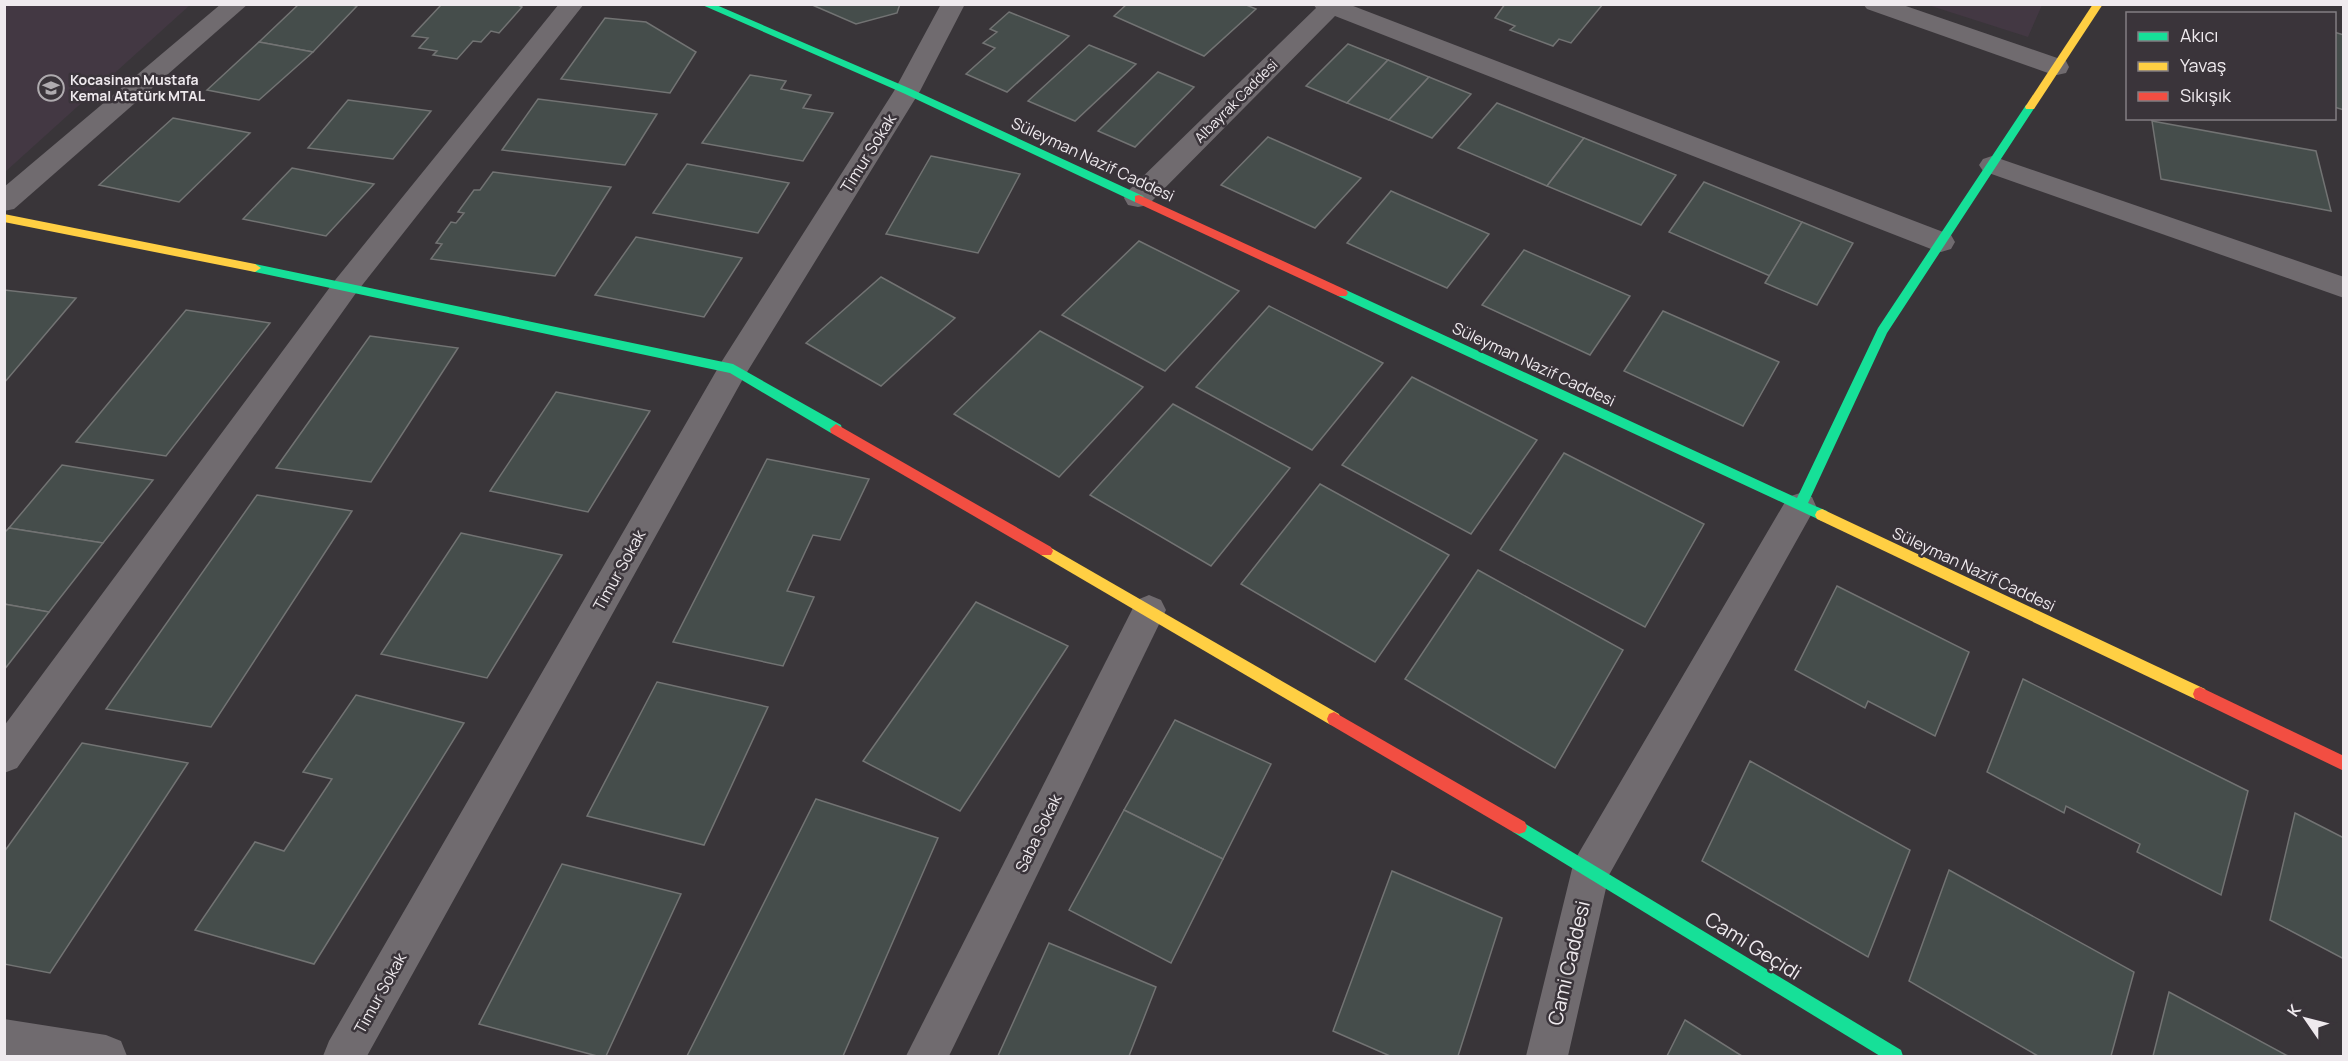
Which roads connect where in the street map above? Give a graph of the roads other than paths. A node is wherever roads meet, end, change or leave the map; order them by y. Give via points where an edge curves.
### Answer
1 (236, 4) edge
2 (572, 4) edge
3 (705, 4) edge
4 (953, 4) edge
5 (1875, 4) edge
6 (2098, 4) edge
7 (1330, 5) edge
8 (2057, 67) junction
9 (907, 91) junction
10 (1992, 165) junction
11 (1138, 198) junction
12 (4, 201) edge
13 (4, 218) edge
14 (1941, 242) junction
15 (346, 286) junction
16 (2343, 288) edge
17 (733, 369) junction
18 (1800, 506) junction
19 (1149, 610) junction
20 (4, 756) edge
21 (2343, 764) edge
22 (1591, 869) junction
23 (4, 1040) edge
24 (106, 1056) edge
25 (344, 1056) edge
26 (927, 1056) edge
27 (1546, 1056) edge
28 (1895, 1056) edge

1 - 12 street
2 - 15 street
3 - 9 street, Süleyman Nazif Caddesi
4 - 9 street, Timur Sokak
5 - 8 street
6 - 8 street
7 - 11 street, Albayrak Caddesi
7 - 14 street
8 - 10 street
9 - 11 street, Süleyman Nazif Caddesi
9 - 17 street, Timur Sokak
10 - 14 street
10 - 16 street
11 - 18 street, Süleyman Nazif Caddesi
13 - 15 street, Cami Geçidi
14 - 18 street via 1882,331
15 - 17 street, Cami Geçidi
15 - 20 street
17 - 19 street, Cami Geçidi
17 - 25 street, Timur Sokak
18 - 21 street, Süleyman Nazif Caddesi
18 - 22 street, Cami Caddesi
19 - 22 street, Cami Geçidi
19 - 26 street, Saba Sokak
22 - 27 street, Cami Caddesi
22 - 28 street, Cami Geçidi
23 - 24 street

